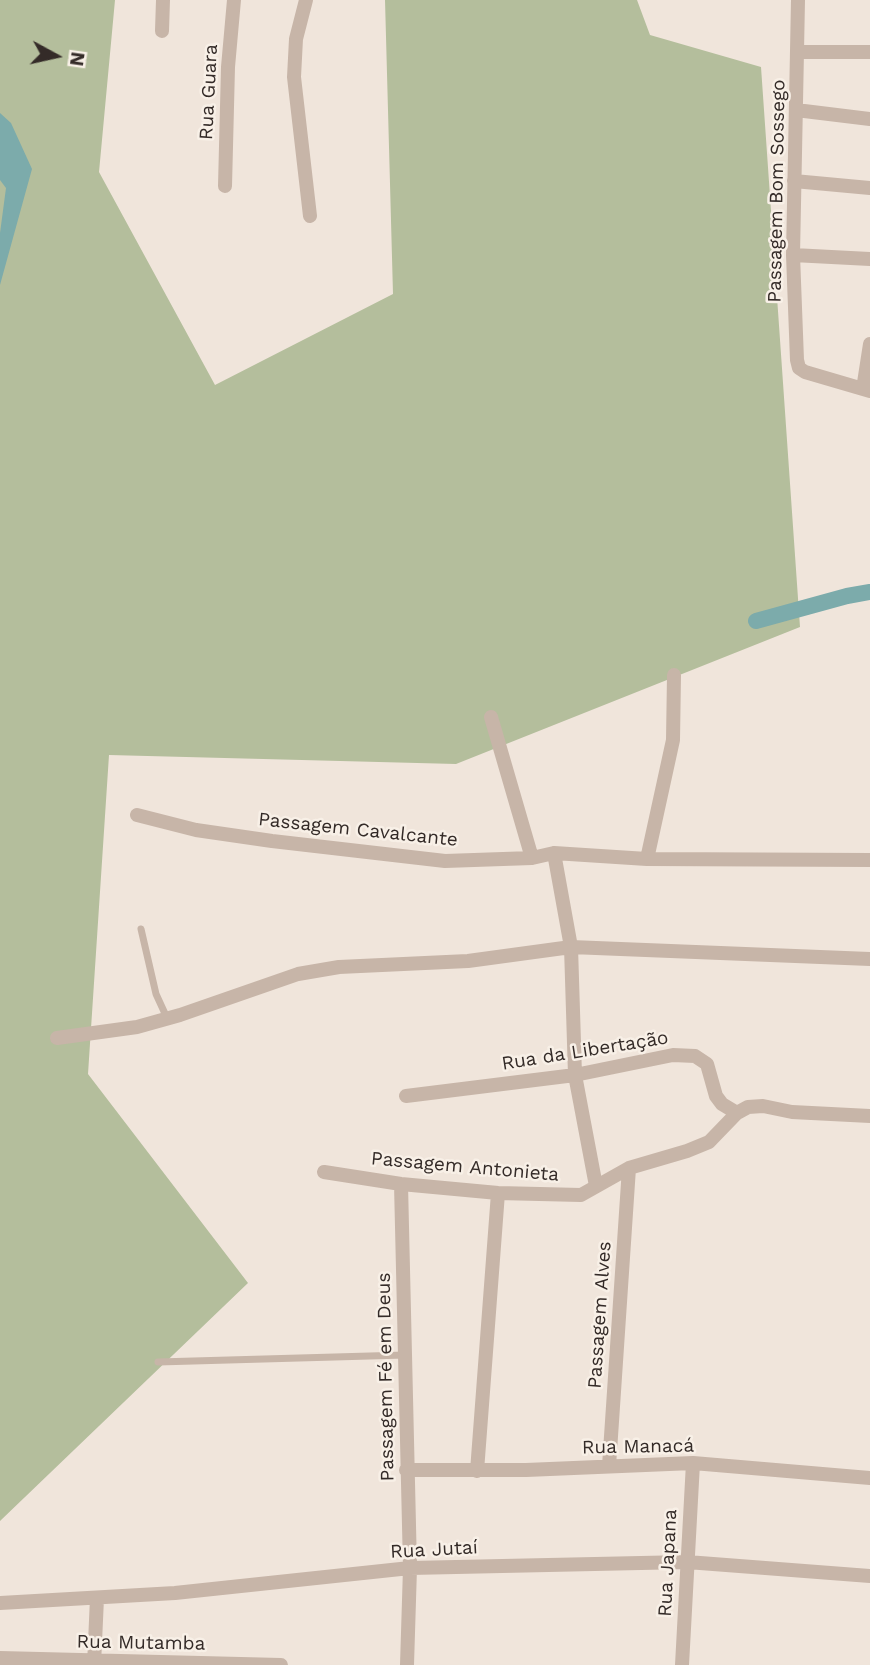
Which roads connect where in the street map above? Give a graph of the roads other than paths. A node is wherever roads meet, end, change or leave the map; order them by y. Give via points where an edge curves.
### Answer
1 (163, 0) edge
2 (234, 0) edge
3 (306, 0) edge
4 (798, 0) edge
5 (162, 31) dead end
6 (798, 52) junction
7 (870, 52) edge
8 (796, 110) junction
9 (870, 119) edge
10 (794, 181) junction
11 (225, 186) dead end
12 (870, 188) edge
13 (310, 216) dead end
14 (793, 254) junction
15 (870, 260) edge
16 (870, 344) edge
17 (867, 390) edge
18 (674, 675) dead end
19 (492, 717) dead end
20 (137, 815) dead end
21 (554, 853) junction
22 (531, 858) junction
23 (647, 859) junction
24 (870, 860) edge
25 (141, 929) dead end
26 (571, 947) junction
27 (870, 959) edge
28 (167, 1019) junction
29 (57, 1038) dead end
30 (575, 1075) junction
31 (406, 1096) dead end
32 (737, 1113) junction
33 (870, 1116) edge
34 (629, 1168) junction
35 (324, 1172) dead end
36 (401, 1184) junction
37 (596, 1186) junction
38 (498, 1193) junction
39 (404, 1355) junction
40 (158, 1362) dead end
41 (693, 1463) junction
42 (609, 1466) junction
43 (406, 1470) junction
44 (477, 1471) junction
45 (870, 1478) edge
46 (687, 1562) junction
47 (410, 1568) junction
48 (870, 1576) edge
49 (97, 1598) junction
50 (0, 1603) edge
51 (0, 1658) edge
52 (94, 1663) edge
53 (281, 1665) edge
54 (407, 1665) edge
55 (682, 1665) edge

1 - 5 street
2 - 11 street, Rua Guara
3 - 13 street via 296,39 294,77
4 - 6 street, Passagem Bom Sossego
6 - 7 street
6 - 8 street, Passagem Bom Sossego
8 - 9 street
8 - 10 street, Passagem Bom Sossego
10 - 12 street
10 - 14 street, Passagem Bom Sossego
14 - 15 street
14 - 17 street, Passagem Bom Sossego via 799,368
16 - 17 street
18 - 23 street via 673,740
19 - 22 street
20 - 22 street, Passagem Cavalcante via 208,832 432,860
21 - 22 street, Passagem Cavalcante
21 - 23 street, Passagem Cavalcante
21 - 26 street
23 - 24 street, Passagem Cavalcante
25 - 28 lane via 156,994
26 - 27 street
26 - 28 street via 468,961 339,967 298,974
26 - 30 street
28 - 29 street
30 - 31 street, Rua da Libertação
30 - 32 street, Rua da Libertação via 673,1055 695,1056 707,1063 716,1096
30 - 37 street
32 - 33 street via 763,1106
32 - 34 street, Passagem Antonieta via 709,1142
34 - 37 street, Passagem Antonieta
34 - 42 street, Passagem Alves
35 - 36 street, Passagem Antonieta
36 - 38 street, Passagem Antonieta
36 - 39 street, Passagem Fé em Deus
37 - 38 street, Passagem Antonieta via 582,1195
38 - 44 street
39 - 40 lane
39 - 43 street, Passagem Fé em Deus
41 - 42 street, Rua Manacá
41 - 45 street, Rua Manacá
41 - 46 street, Rua Japana
42 - 44 street, Rua Manacá
43 - 44 street, Rua Manacá
43 - 47 street, Passagem Fé em Deus
46 - 47 street, Rua Jutaí
46 - 48 street, Rua Jutaí
46 - 55 street, Rua Japana
47 - 49 street, Rua Jutaí
47 - 54 street, Passagem Fé em Deus
49 - 50 street, Rua Jutaí
49 - 52 street
51 - 52 street, Rua Mutamba
52 - 53 street, Rua Mutamba

